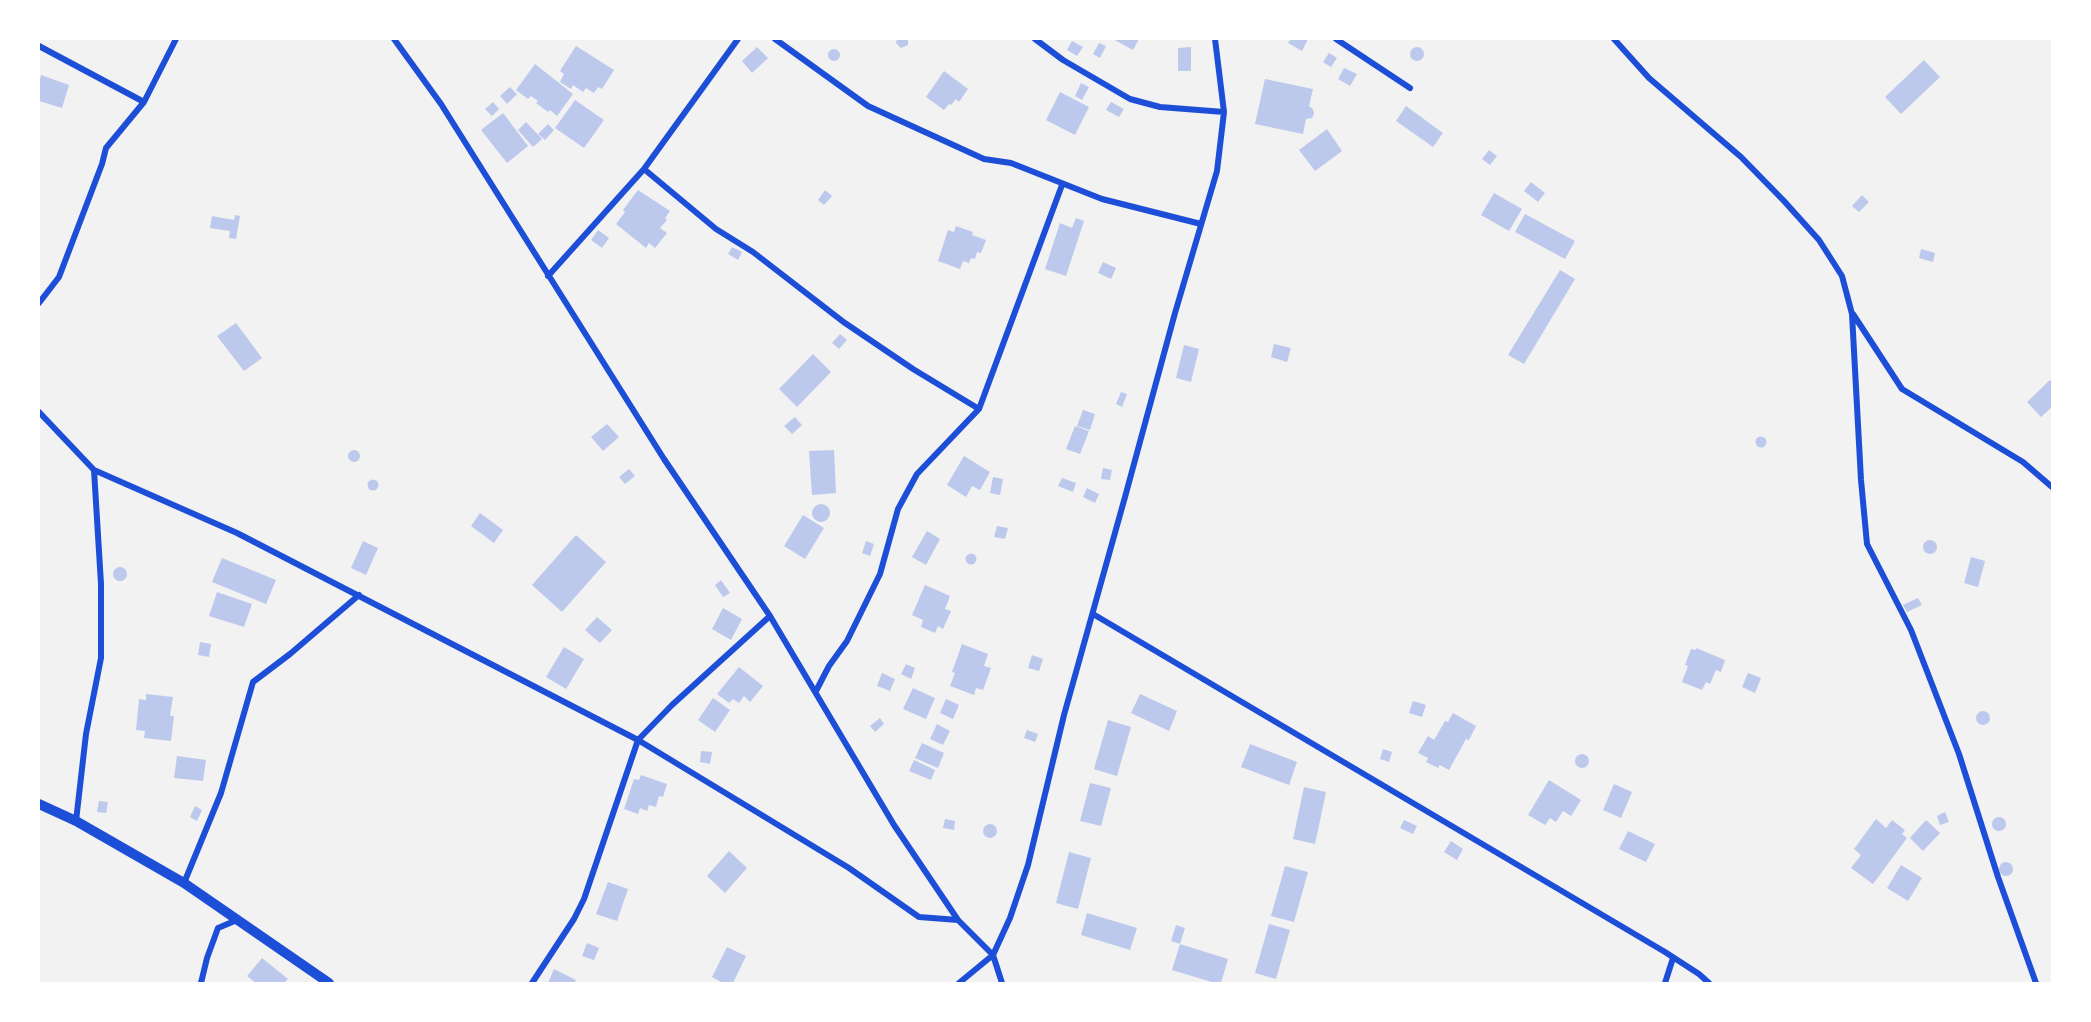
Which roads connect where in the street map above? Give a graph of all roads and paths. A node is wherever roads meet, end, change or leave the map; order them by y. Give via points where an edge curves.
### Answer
1 (176, 39) edge
2 (394, 39) edge
3 (738, 39) edge
4 (776, 39) edge
5 (1035, 39) edge
6 (1215, 39) edge
7 (1336, 39) edge
8 (1614, 39) edge
9 (39, 46) edge
10 (1410, 88) dead end
11 (144, 102) junction
12 (1224, 112) junction
13 (644, 169) junction
14 (1062, 185) junction
15 (1201, 224) junction
16 (548, 276) junction
17 (39, 303) edge
18 (1852, 314) junction
19 (979, 409) junction
20 (39, 412) edge
21 (94, 470) junction
22 (2052, 488) edge
23 (359, 595) junction
24 (1093, 614) junction
25 (770, 616) junction
26 (816, 691) junction
27 (639, 740) junction
28 (39, 804) edge
29 (76, 821) junction
30 (184, 883) junction
31 (237, 920) junction
32 (958, 920) junction
33 (993, 955) junction
34 (1673, 957) junction
35 (201, 983) edge
36 (329, 983) edge
37 (532, 983) edge
38 (959, 983) edge
39 (1002, 983) edge
40 (1665, 983) edge
41 (1709, 983) edge
42 (2036, 983) edge

1 - 11 street
2 - 16 street via 459,133
3 - 13 street
4 - 14 street via 868,106 984,159 1011,163
5 - 12 street via 1130,99 1160,107
6 - 12 street
7 - 10 street
8 - 18 street via 1649,78 1741,157 1819,240 1842,276
9 - 11 street
11 - 17 street via 106,148 59,277
12 - 15 street via 1217,171
13 - 16 street
13 - 19 street via 716,229 753,252 845,323
14 - 15 street
14 - 19 street
15 - 24 street
16 - 25 street
18 - 22 street via 1902,389 2023,462
18 - 42 street via 1867,544 1911,630 1951,733
19 - 26 street via 917,474 898,509 880,574 847,641
20 - 21 street
21 - 23 street via 237,532
21 - 29 street via 101,658 86,734
23 - 27 street
23 - 30 street via 253,682 221,793
24 - 33 street via 1064,715 1029,865
24 - 34 street
25 - 26 street
25 - 27 street
26 - 32 street via 894,825
27 - 32 street via 849,868 919,917
27 - 37 street via 584,899
28 - 29 street
29 - 30 street
30 - 31 street
31 - 35 street via 218,928
31 - 36 street
32 - 33 street
33 - 38 street
33 - 39 street
34 - 40 street
34 - 41 street

